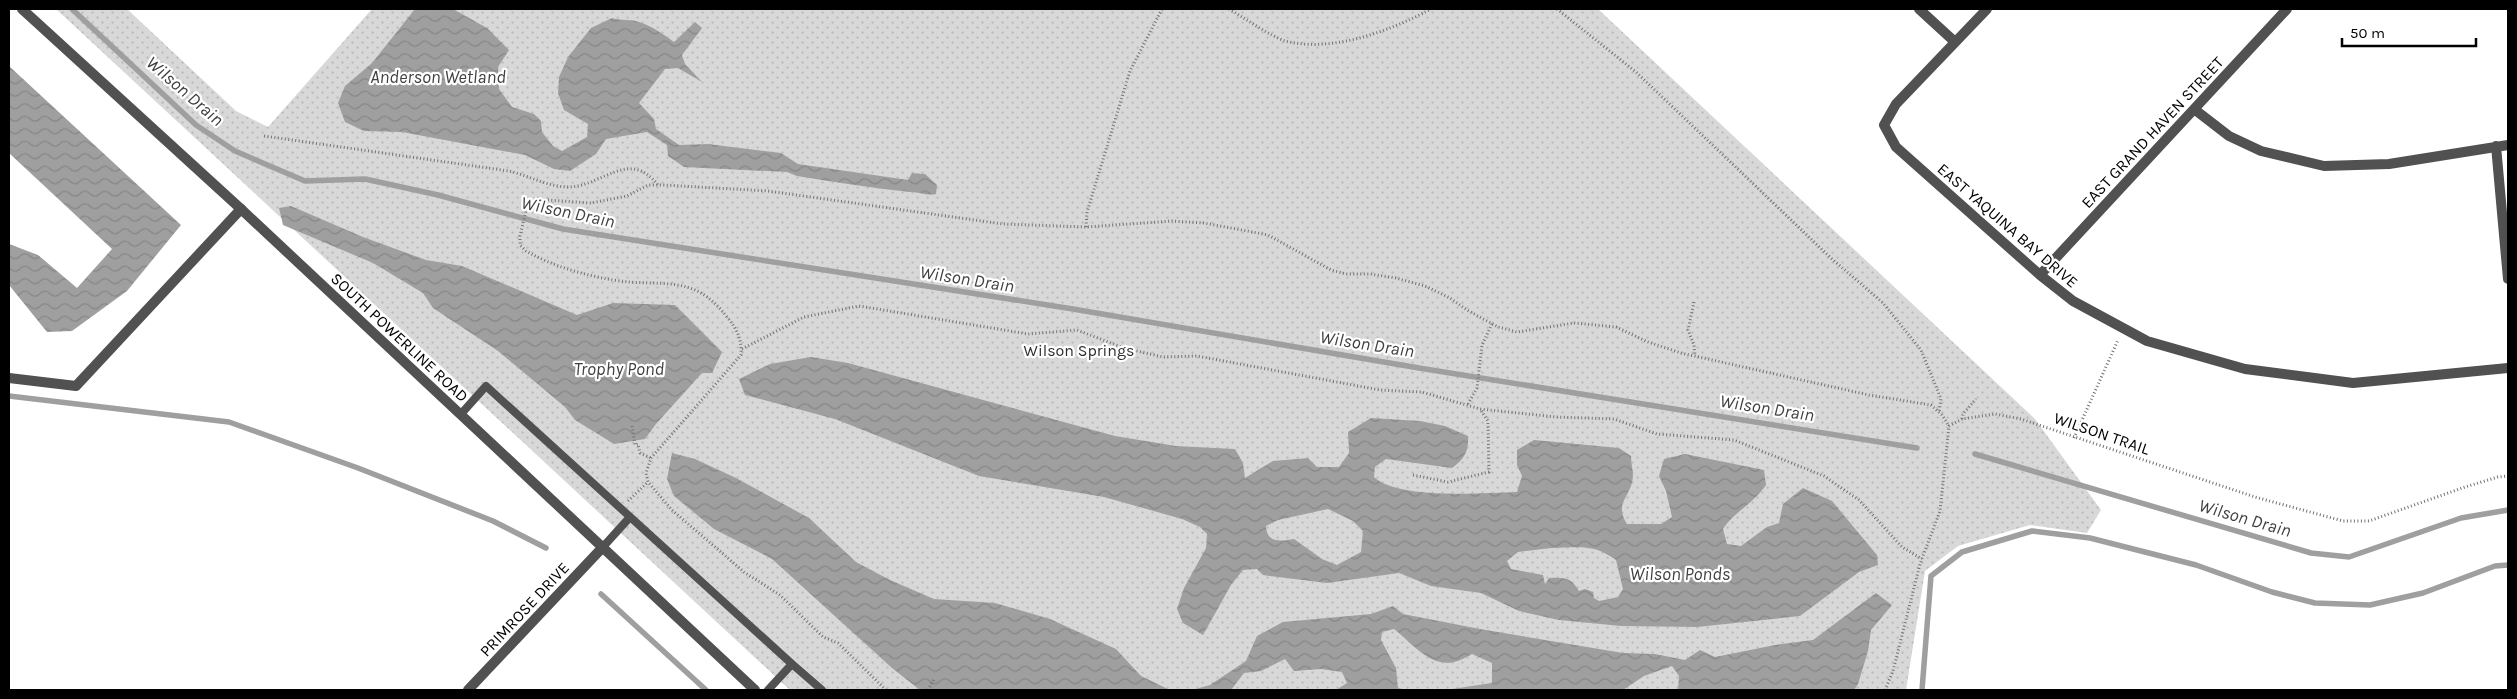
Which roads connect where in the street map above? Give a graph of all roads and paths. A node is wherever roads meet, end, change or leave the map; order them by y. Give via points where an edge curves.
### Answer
1 (22, 9) edge
2 (1162, 9) edge
3 (1229, 9) edge
4 (1431, 9) edge
5 (1557, 9) edge
6 (1919, 9) edge
7 (1987, 9) edge
8 (2287, 9) edge
9 (1955, 42) junction
10 (2194, 108) junction
11 (264, 136) dead end
12 (2508, 145) edge
13 (2496, 146) junction
14 (658, 185) junction
15 (241, 209) junction
16 (1086, 227) junction
17 (2040, 275) junction
18 (2508, 279) edge
19 (1694, 302) dead end
20 (1492, 324) junction
21 (2123, 328) junction
22 (741, 350) junction
23 (1695, 356) junction
24 (2508, 368) edge
25 (9, 378) edge
26 (1976, 399) dead end
27 (1468, 404) junction
28 (1480, 409) junction
29 (1939, 412) junction
30 (461, 414) junction
31 (1962, 419) junction
32 (632, 426) dead end
33 (1949, 426) junction
34 (2074, 438) junction
35 (651, 458) junction
36 (1413, 475) dead end
37 (2508, 476) edge
38 (648, 482) junction
39 (622, 508) junction
40 (630, 517) junction
41 (602, 548) junction
42 (1922, 559) junction
43 (792, 664) junction
44 (934, 679) dead end
45 (468, 690) edge
46 (755, 690) edge
47 (768, 690) edge
48 (822, 690) edge
49 (886, 690) edge
50 (928, 690) edge
51 (1885, 690) edge

1 - 15 street, SOUTH POWERLINE ROAD
2 - 16 path via 1130,71 1087,212
3 - 4 path via 1284,40 1326,45 1398,26
5 - 29 path via 1636,72 1832,259 1883,303 1921,350 1941,399
6 - 9 street
7 - 9 street
8 - 10 street, EAST GRAND HAVEN STREET
9 - 17 street, EAST YAQUINA BAY DRIVE via 1896,104 1884,125 1896,147
10 - 13 street via 2228,136 2261,151 2324,166 2389,164
10 - 17 street, EAST GRAND HAVEN STREET
11 - 14 path via 509,171 529,176 540,183 570,187 623,168 640,169
12 - 13 street
13 - 18 street
14 - 16 path via 768,191 1003,224
14 - 22 path via 648,185 627,196 591,202 533,199 528,202 520,245 526,252 576,271 634,283 688,286 703,292 736,328
15 - 25 street via 76,386
15 - 30 street, SOUTH POWERLINE ROAD
16 - 20 path via 1172,221 1204,223 1268,235 1331,270 1396,278 1425,286
17 - 21 street, EAST YAQUINA BAY DRIVE via 2073,301
19 - 23 path via 1688,330
20 - 23 path via 1517,332 1574,324 1616,327 1648,342
20 - 27 path via 1482,345 1478,386
21 - 24 street, EAST YAQUINA BAY DRIVE via 2147,341 2245,369 2353,383
21 - 34 path
22 - 27 path via 804,317 859,306 1028,334 1077,330 1124,348 1163,357 1197,356 1380,390 1422,392
22 - 35 path via 734,365
23 - 29 path via 1930,405
26 - 31 path
27 - 28 path
28 - 36 path via 1488,420 1489,472 1448,482
28 - 42 path via 1614,420 1656,434 1734,440 1824,476 1860,500 1902,547
29 - 33 path
30 - 39 lane via 486,386
30 - 41 street, SOUTH POWERLINE ROAD
31 - 33 path, WILSON TRAIL
31 - 34 path, WILSON TRAIL via 1995,414 2021,419
32 - 35 path via 640,453
33 - 42 path via 1940,512
34 - 37 path, WILSON TRAIL via 2255,497 2343,521 2369,521 2465,487
35 - 38 path via 646,472
38 - 39 path
38 - 49 path via 672,510 720,552 780,595 823,637 838,643
39 - 40 lane
40 - 41 lane
40 - 43 lane
41 - 45 street, PRIMROSE DRIVE
41 - 46 street, SOUTH POWERLINE ROAD
42 - 51 path via 1893,671
43 - 47 lane
43 - 48 lane
44 - 50 path

